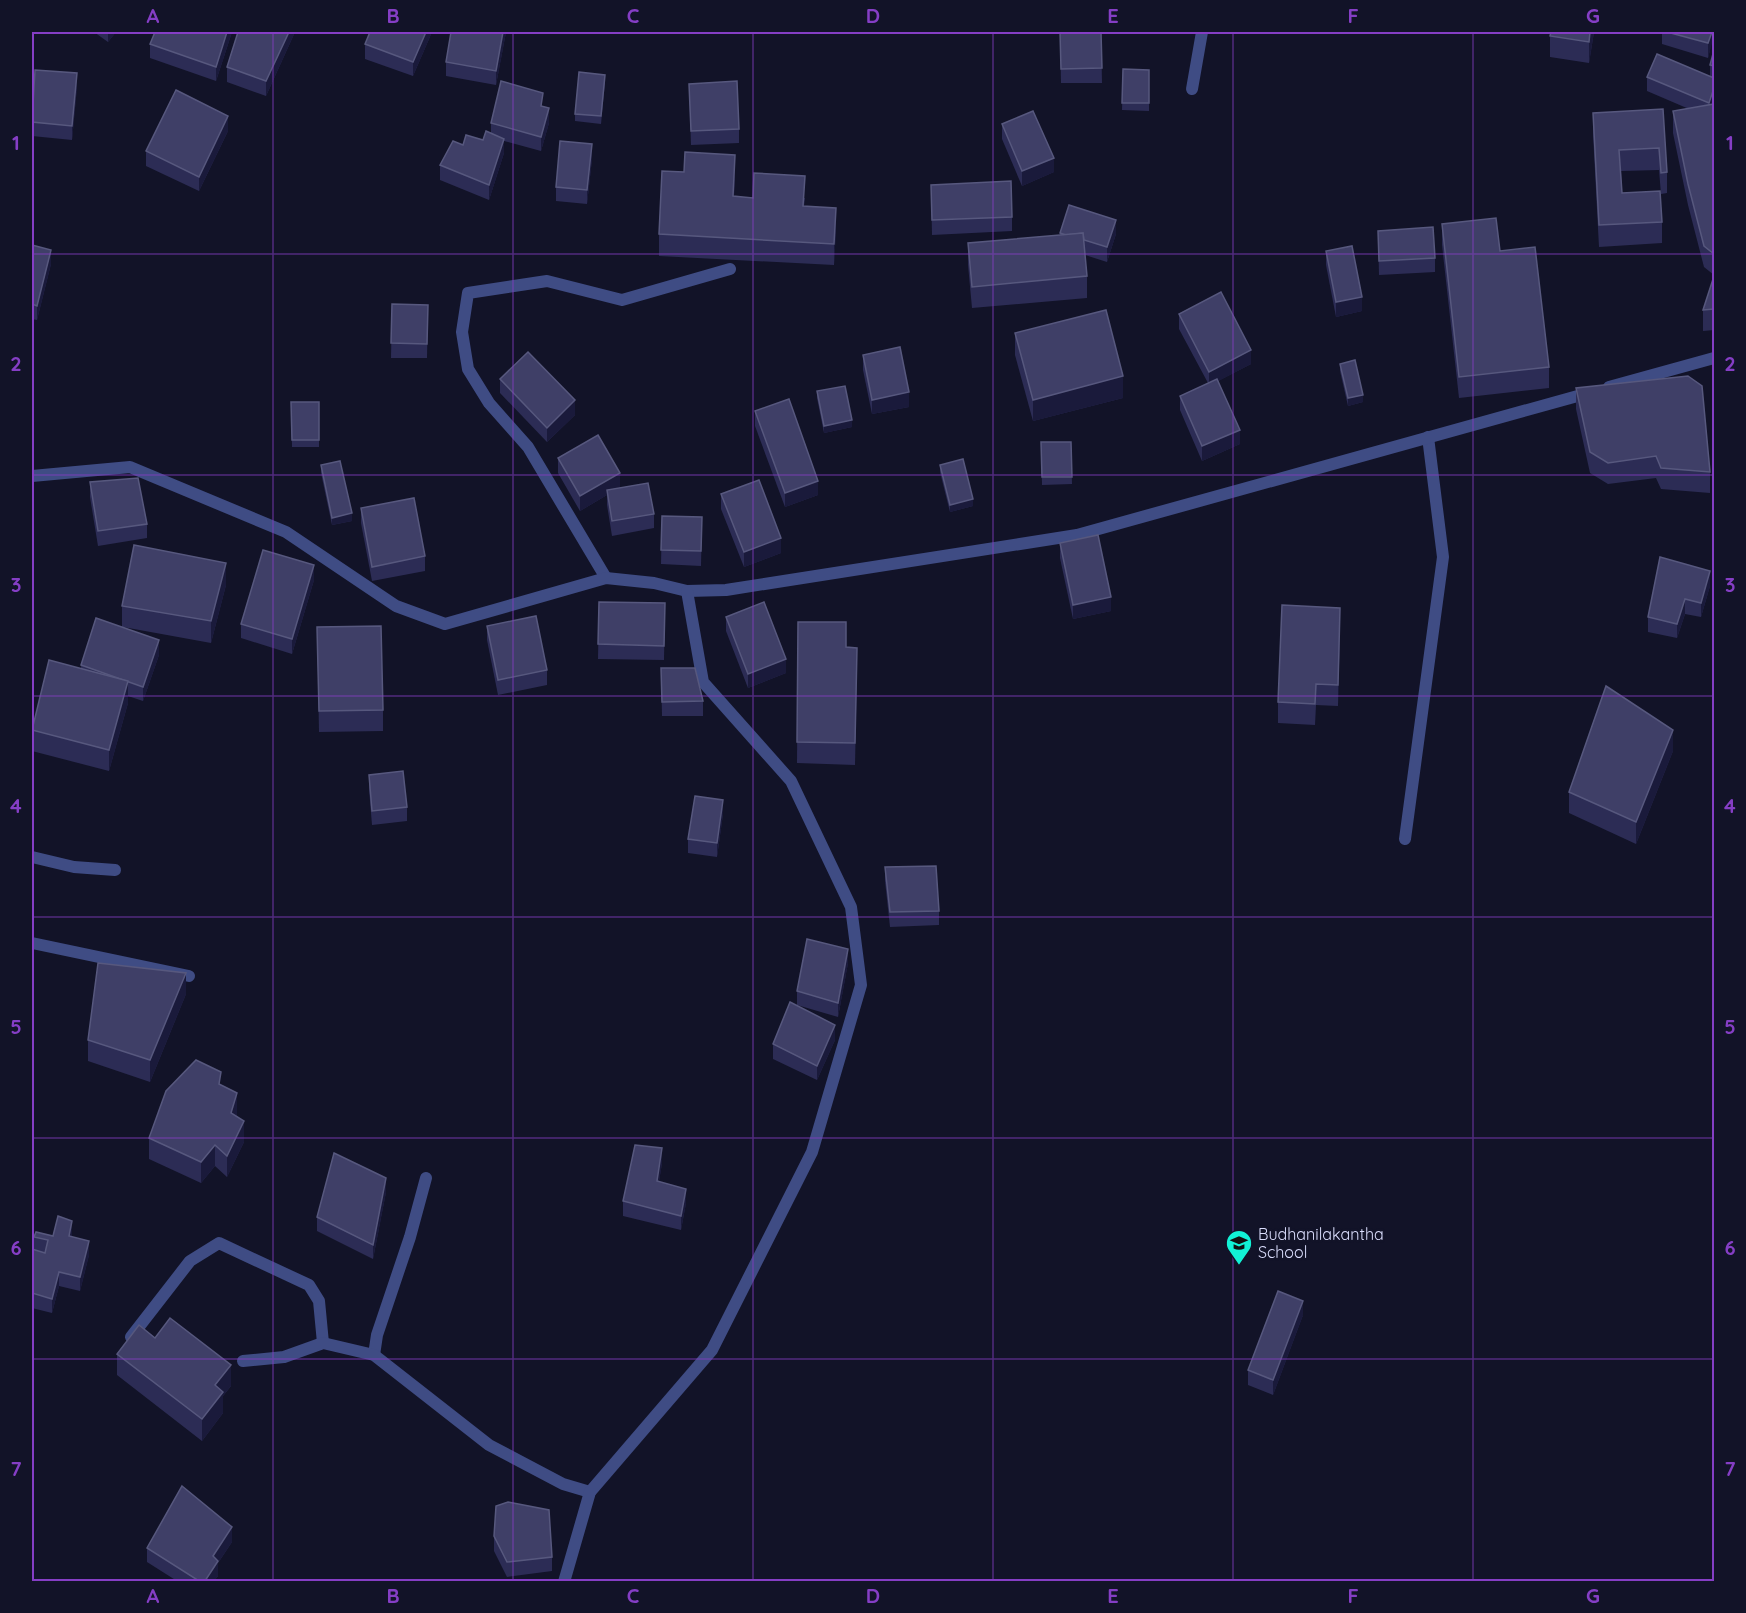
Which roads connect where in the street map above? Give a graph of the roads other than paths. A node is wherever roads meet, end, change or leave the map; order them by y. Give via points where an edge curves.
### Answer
1 (1202, 32) edge
2 (1192, 89) dead end
3 (730, 268) dead end
4 (1714, 358) edge
5 (1428, 437) junction
6 (32, 476) edge
7 (606, 578) junction
8 (687, 591) junction
9 (1405, 839) dead end
10 (32, 857) edge
11 (115, 870) dead end
12 (32, 943) edge
13 (189, 976) dead end
14 (426, 1178) dead end
15 (323, 1343) junction
16 (121, 1350) edge
17 (374, 1356) junction
18 (243, 1361) dead end
19 (590, 1492) junction
20 (564, 1581) edge

1 - 2 street
3 - 7 street via 622,300 547,281 468,293 462,332 468,369 489,403 528,447
4 - 5 street
5 - 8 street via 1077,535 726,590
5 - 9 street via 1443,557
6 - 7 street via 130,467 286,532 396,606 445,624
7 - 8 street
8 - 19 street via 703,682 791,782 851,907 861,985 812,1152 711,1350
10 - 11 street via 74,867
12 - 13 street
14 - 17 street via 377,1335
15 - 16 street via 318,1301 309,1285 219,1243 190,1261
15 - 17 street
15 - 18 street via 284,1357
17 - 19 street via 489,1445 563,1484
19 - 20 street

